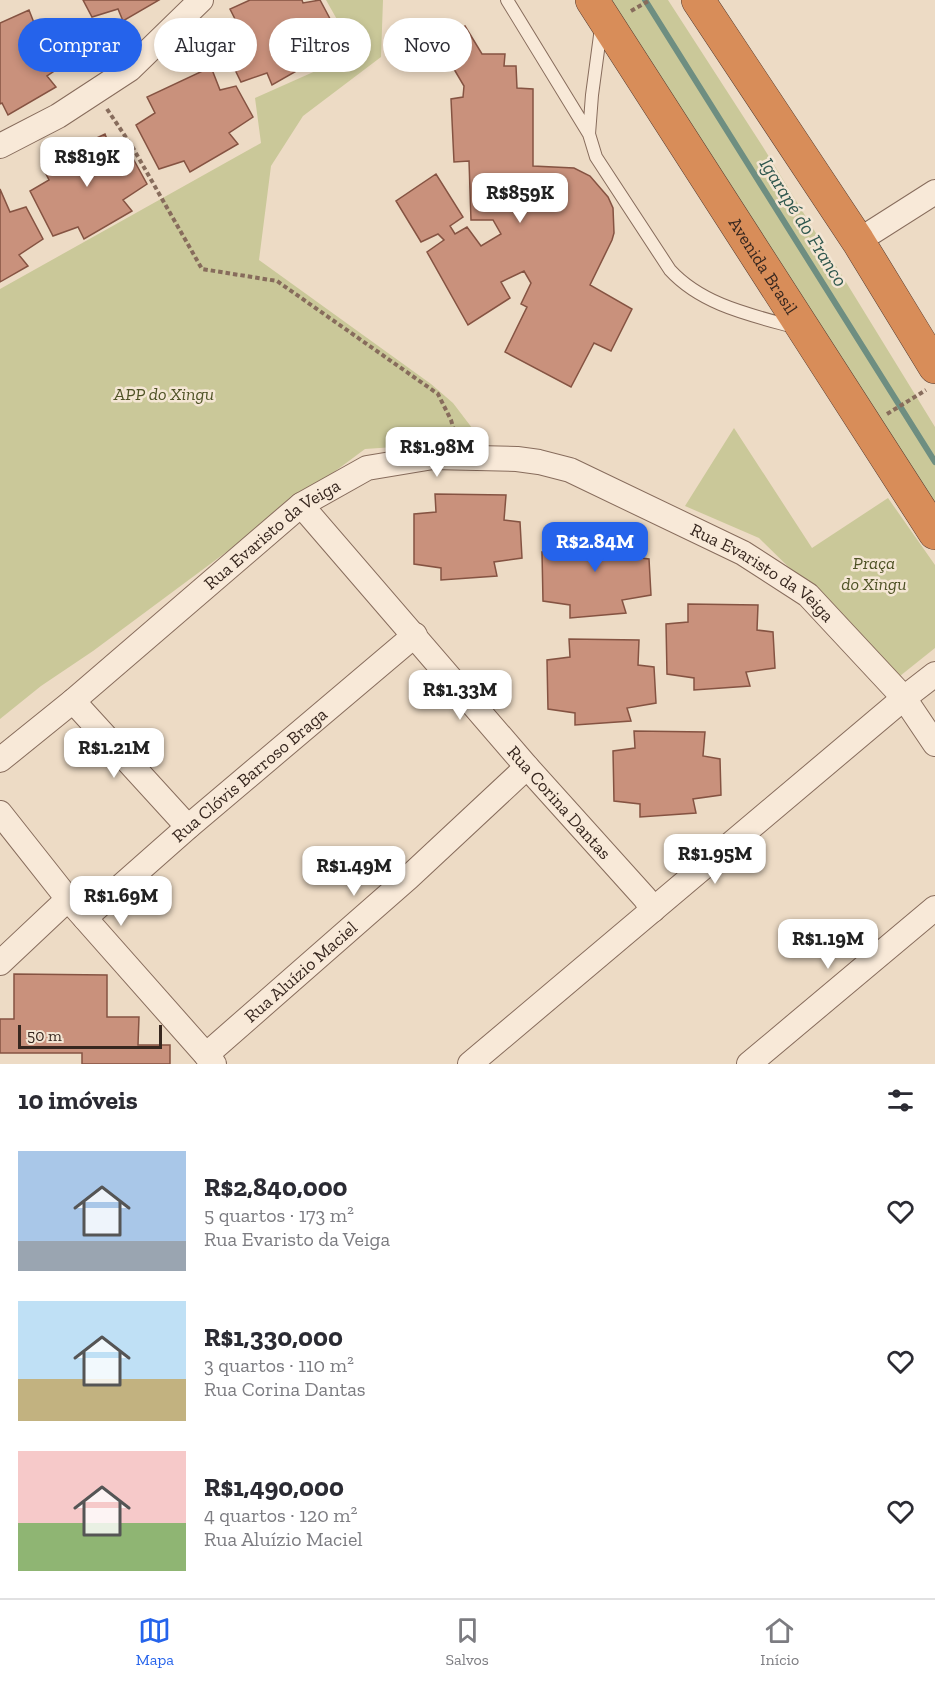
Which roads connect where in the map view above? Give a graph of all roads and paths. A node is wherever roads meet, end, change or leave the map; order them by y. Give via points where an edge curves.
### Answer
1 (201, 0) edge
2 (507, 0) edge
3 (650, 0) edge
4 (698, 0) edge
5 (608, 9) edge
6 (96, 92) junction
7 (590, 134) junction
8 (0, 146) edge
9 (935, 192) edge
10 (858, 241) junction
11 (804, 329) junction
12 (934, 376) edge
13 (884, 416) dead end
14 (462, 458) junction
15 (301, 505) junction
16 (935, 533) edge
17 (415, 635) junction
18 (935, 674) edge
19 (904, 698) junction
20 (73, 701) junction
21 (935, 744) edge
22 (0, 760) edge
23 (527, 767) junction
24 (0, 813) edge
25 (188, 827) junction
26 (68, 899) junction
27 (935, 908) edge
28 (653, 910) junction
29 (85, 918) junction
30 (0, 963) edge
31 (210, 1059) edge
32 (470, 1064) edge
33 (749, 1064) edge

1 - 6 street via 130,69
2 - 7 lane
3 - 5 path
4 - 10 highway
5 - 7 lane via 592,95
5 - 11 highway, Avenida Brasil
6 - 8 street
6 - 14 path via 202,269 278,280 438,394 451,420
7 - 11 lane via 596,157 683,284 747,314
9 - 10 street
10 - 12 highway
11 - 16 highway, Avenida Brasil
12 - 13 path
14 - 15 street, Rua Evaristo da Veiga via 433,457 367,468
14 - 19 street, Rua Evaristo da Veiga via 539,462 570,470 743,553 808,595
15 - 17 street, Rua Corina Dantas
15 - 20 street, Rua Evaristo da Veiga
17 - 23 street, Rua Corina Dantas
17 - 25 street, Rua Clóvis Barroso Braga
18 - 19 street
19 - 21 street, Rua Evaristo da Veiga
19 - 28 street
20 - 22 street, Rua Evaristo da Veiga
20 - 25 street
23 - 28 street, Rua Corina Dantas
23 - 31 street, Rua Aluízio Maciel
24 - 26 street
25 - 29 street, Rua Clóvis Barroso Braga
26 - 29 street
26 - 30 street
27 - 33 street
28 - 32 street
29 - 31 street

